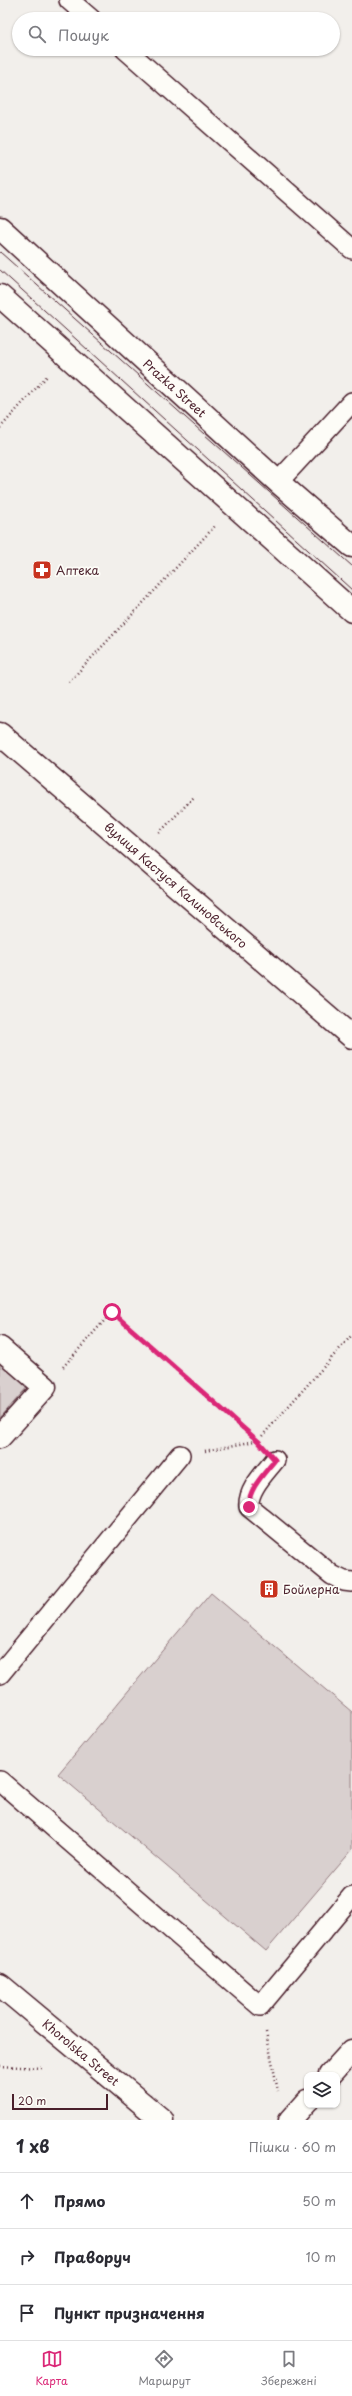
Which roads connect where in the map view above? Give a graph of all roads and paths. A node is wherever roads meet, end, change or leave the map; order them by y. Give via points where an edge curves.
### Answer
1 (69, 0) edge
2 (83, 12) edge
3 (133, 56) edge
4 (0, 228) edge
5 (352, 249) edge
6 (0, 296) edge
7 (49, 374) dead end
8 (352, 402) edge
9 (0, 428) edge
10 (278, 482) junction
11 (216, 525) dead end
12 (352, 546) edge
13 (352, 611) edge
14 (70, 682) dead end
15 (0, 734) edge
16 (194, 796) dead end
17 (140, 854) junction
18 (352, 1037) edge
19 (352, 1335) edge
20 (0, 1348) edge
21 (45, 1388) junction
22 (0, 1437) edge
23 (258, 1441) junction
24 (180, 1455) joint
25 (275, 1460) joint
26 (352, 1582) edge
27 (0, 1674) edge
28 (0, 1781) edge
29 (352, 1896) edge
30 (0, 1985) edge
31 (260, 2006) junction
32 (352, 2051) edge
33 (0, 2066) edge
34 (41, 2068) dead end
35 (333, 2072) edge
36 (279, 2097) dead end
37 (304, 2104) edge
38 (162, 2120) edge
39 (290, 2120) edge

1 - 2 lane
3 - 5 lane
4 - 10 street, Prazka Street
6 - 13 street
7 - 9 path
8 - 10 lane
10 - 12 street, Prazka Street
11 - 14 path
15 - 17 street, вулиця Кастуся Калиновського
16 - 17 path
17 - 18 street, вулиця Кастуся Калиновського
19 - 23 path
20 - 21 street
21 - 22 street
21 - 23 path via 112,1312
23 - 24 path
23 - 25 path
24 - 27 lane
25 - 26 lane via 248,1499 249,1507 332,1575 344,1582
28 - 31 lane
29 - 31 lane
30 - 38 street, Khorolska Street
31 - 36 path
32 - 35 street
33 - 34 path
37 - 39 street

